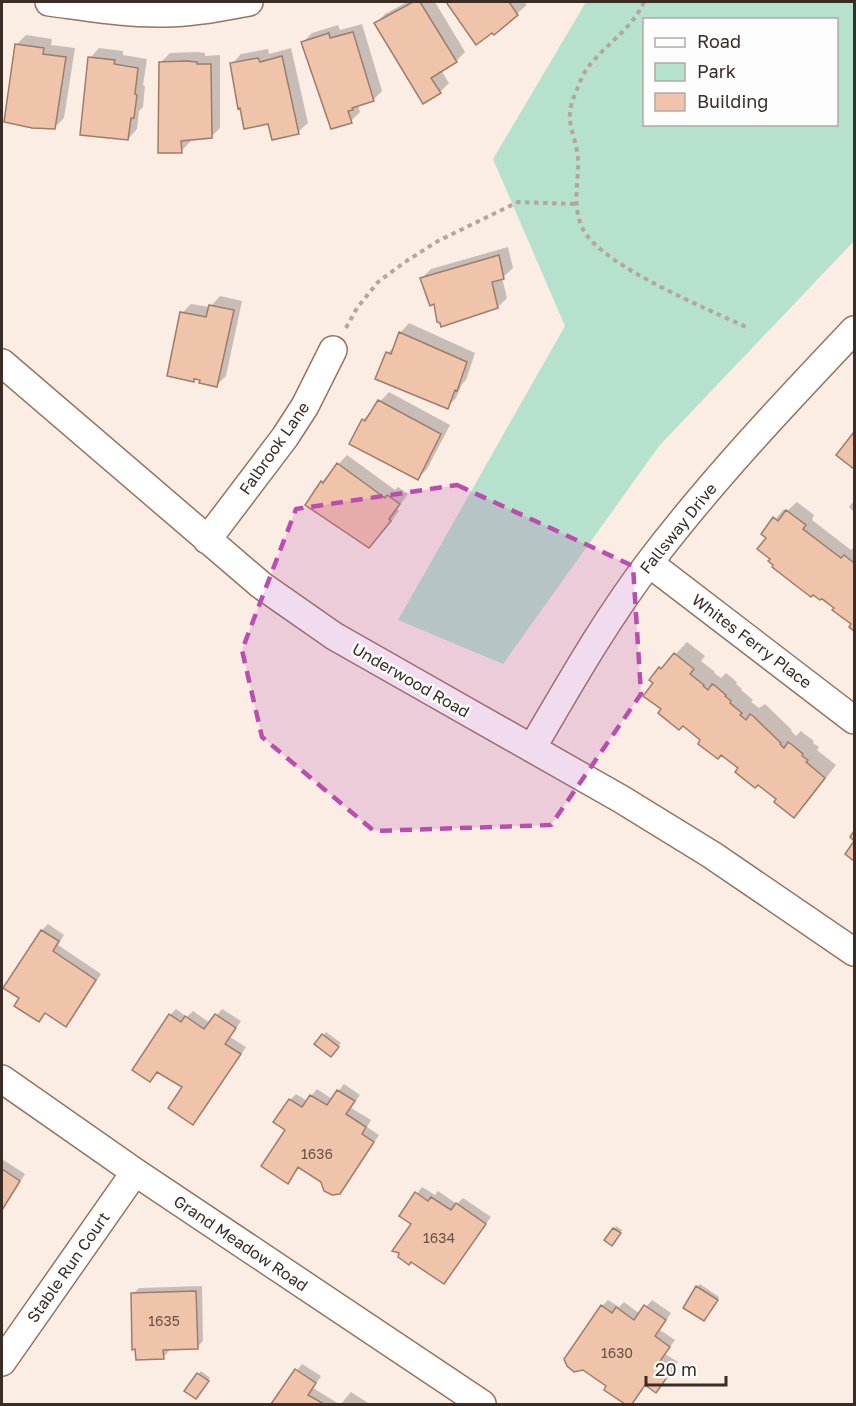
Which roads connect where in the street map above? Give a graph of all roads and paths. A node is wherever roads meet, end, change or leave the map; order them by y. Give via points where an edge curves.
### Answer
1 (49, 2) edge
2 (249, 2) edge
3 (644, 2) edge
4 (575, 204) junction
5 (748, 328) dead end
6 (855, 330) edge
7 (333, 350) joint
8 (2, 363) edge
9 (207, 540) junction
10 (650, 562) junction
11 (855, 720) edge
12 (532, 748) junction
13 (855, 952) edge
14 (2, 1078) edge
15 (135, 1172) junction
16 (2, 1362) edge
17 (482, 1404) edge

1 - 2 street via 119,12 166,13
3 - 4 path via 640,12 587,68 574,96 569,113 578,156
4 - 5 path via 583,230 595,246 642,277
4 - 7 path via 518,202 438,241 378,282 357,308
6 - 10 street, Fallsway Drive via 722,474
7 - 9 street, Falbrook Lane via 290,429
8 - 9 street, Underwood Road
9 - 12 street, Underwood Road via 261,585 334,636
10 - 11 street, Whites Ferry Place
10 - 12 street, Fallsway Drive via 595,640
12 - 13 street, Underwood Road via 712,855
14 - 15 street, Grand Meadow Road
15 - 16 street, Stable Run Court
15 - 17 street, Grand Meadow Road

